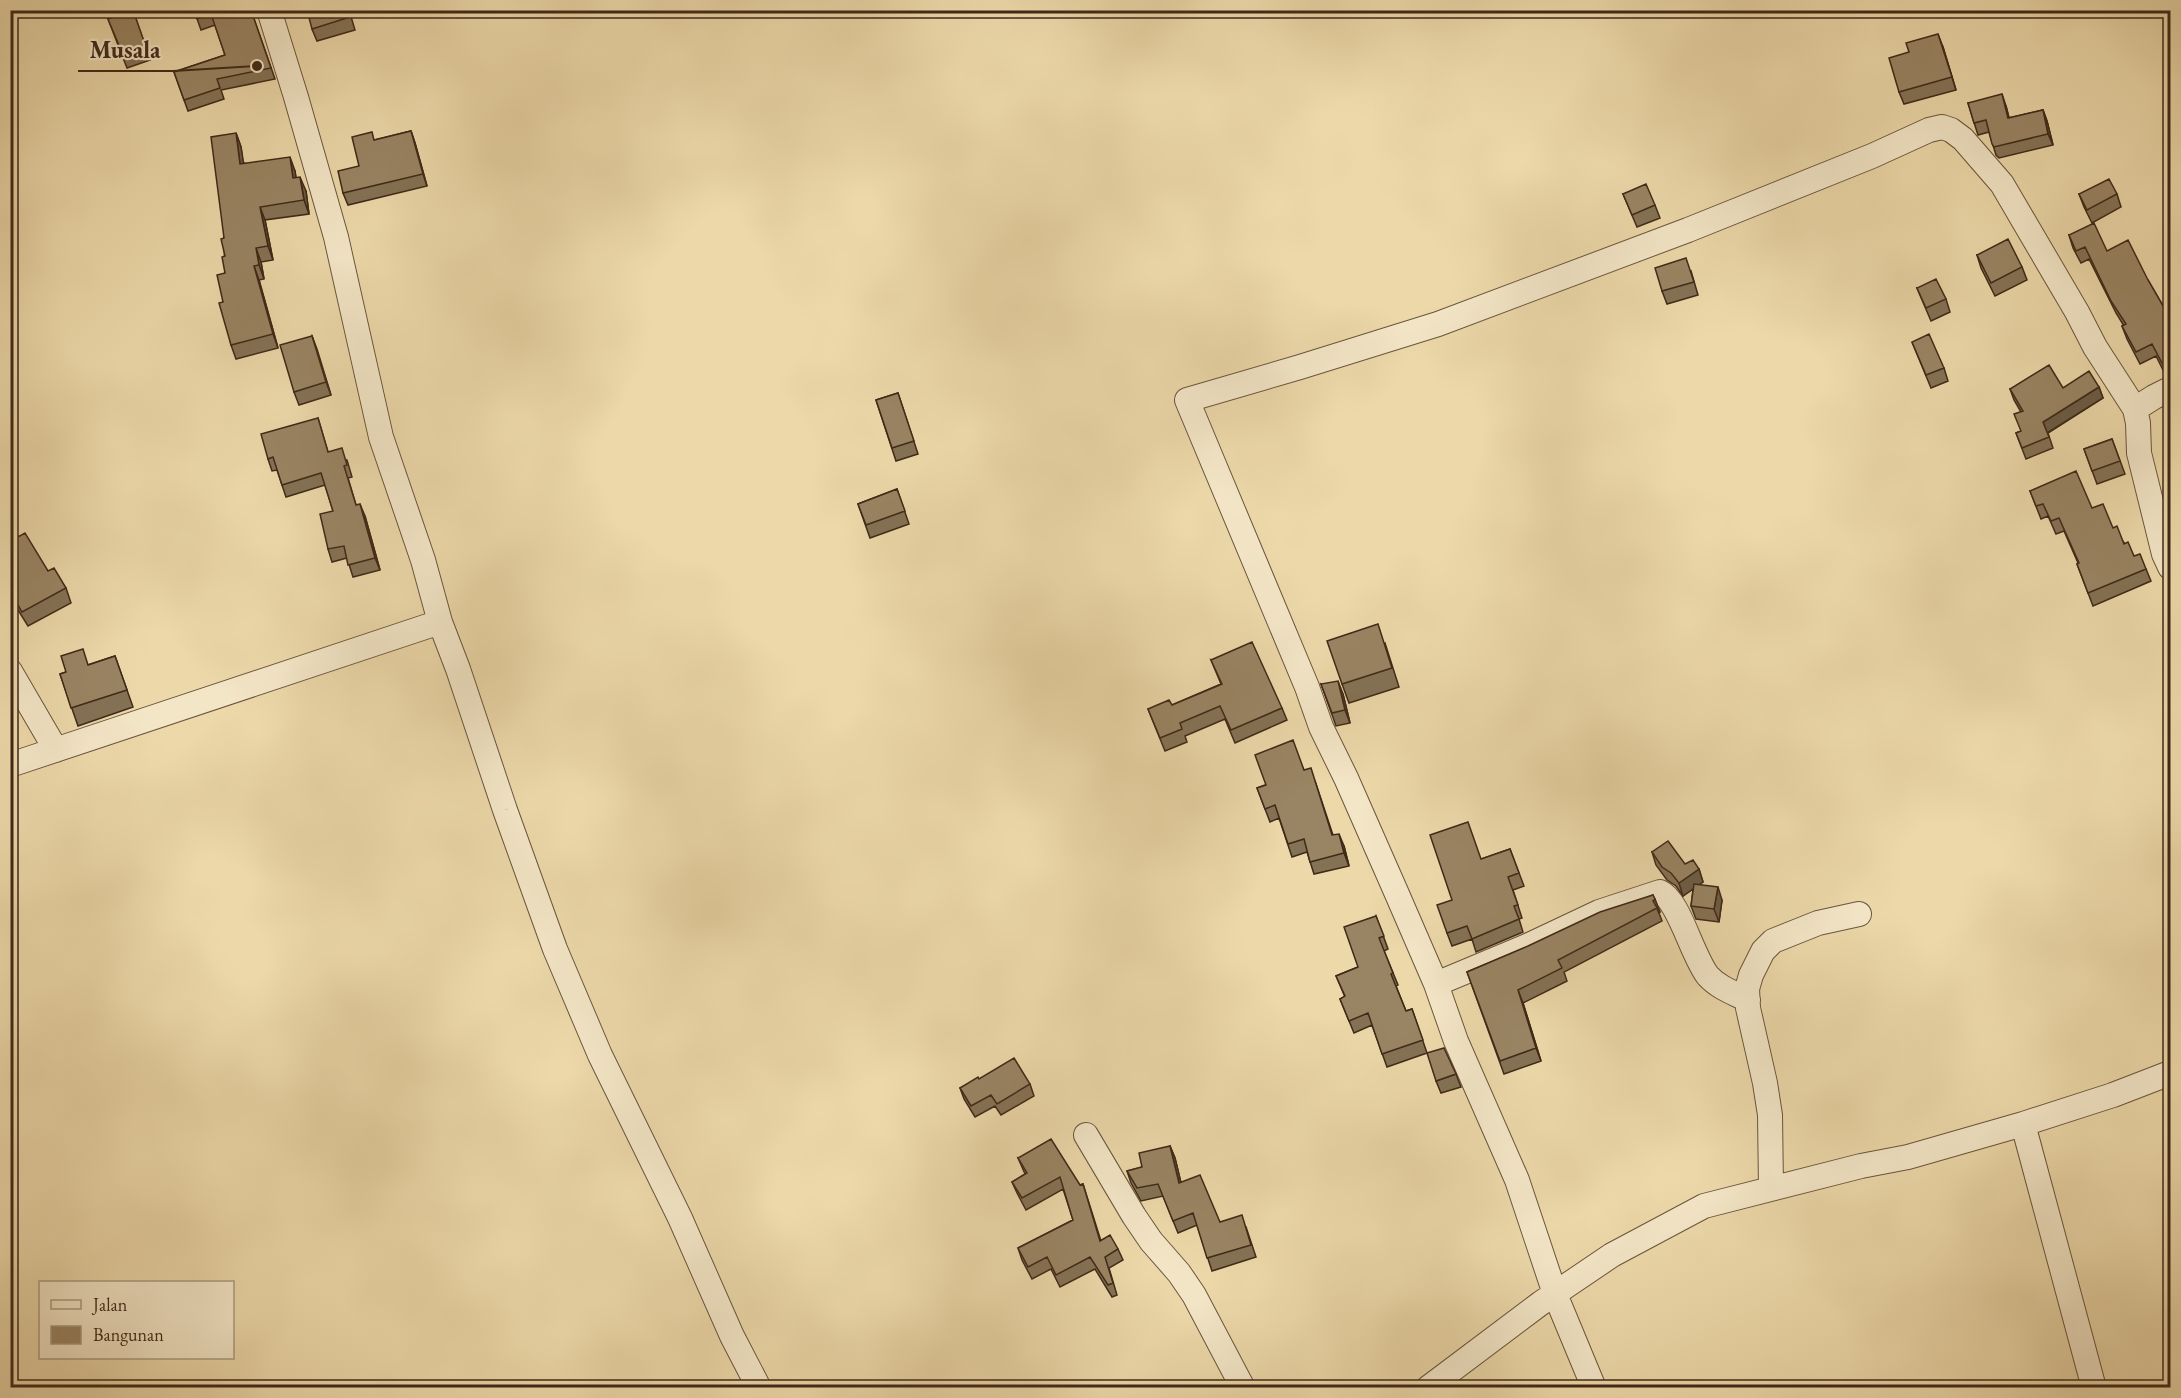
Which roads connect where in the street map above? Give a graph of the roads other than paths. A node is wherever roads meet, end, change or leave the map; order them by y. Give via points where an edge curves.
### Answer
1 (269, 10) edge
2 (2170, 389) edge
3 (2135, 409) junction
4 (2170, 567) edge
5 (441, 622) junction
6 (10, 671) edge
7 (56, 750) junction
8 (10, 765) edge
9 (1859, 914) dead end
10 (1436, 984) junction
11 (1748, 1000) junction
12 (2170, 1074) edge
13 (2023, 1124) junction
14 (1086, 1135) dead end
15 (1772, 1188) junction
16 (1555, 1294) junction
17 (759, 1388) edge
18 (1243, 1388) edge
19 (1428, 1388) edge
20 (1594, 1388) edge
21 (2094, 1388) edge

1 - 5 street via 336,237 381,437
2 - 3 street
3 - 4 street via 2139,453
3 - 10 street via 2002,184 1963,139 1942,127 1668,238 1438,324 1186,400 1321,727
5 - 7 street
5 - 17 street via 555,949 605,1065
6 - 7 street
7 - 8 street
9 - 11 street via 1818,923 1773,940 1751,975
10 - 11 street via 1599,912 1660,892 1675,908 1706,973 1723,988
10 - 16 street via 1456,1041 1517,1180
11 - 15 street via 1770,1115
12 - 13 street
13 - 15 street via 1908,1157
13 - 21 street
14 - 18 street via 1134,1216 1194,1295
15 - 16 street via 1704,1206 1611,1255
16 - 19 street
16 - 20 street

